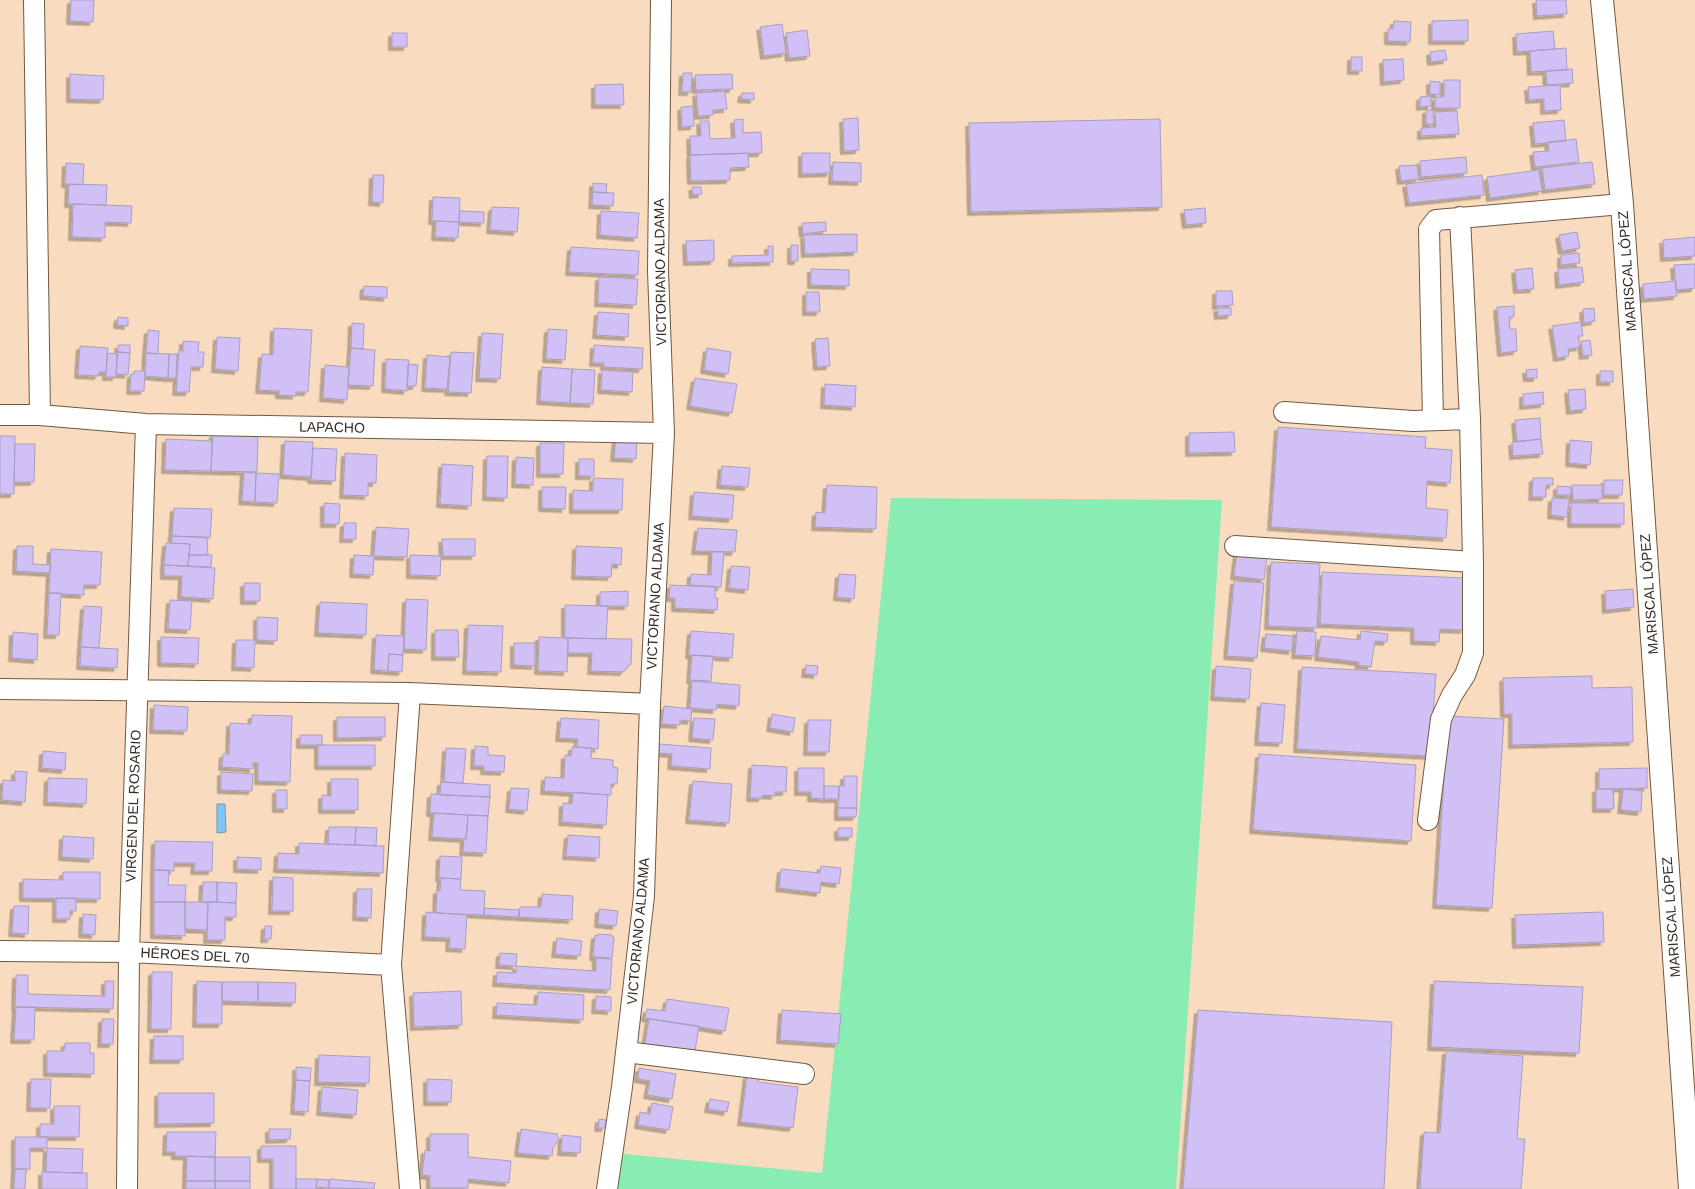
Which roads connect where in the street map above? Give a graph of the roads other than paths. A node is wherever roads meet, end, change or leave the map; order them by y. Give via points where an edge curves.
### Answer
1 (34, 0) edge
2 (661, 0) edge
3 (1602, 0) edge
4 (1622, 204) junction
5 (1460, 217) junction
6 (1284, 412) dead end
7 (0, 415) edge
8 (40, 415) junction
9 (1433, 420) junction
10 (1470, 420) junction
11 (146, 424) junction
12 (664, 433) junction
13 (1235, 546) dead end
14 (1473, 562) junction
15 (0, 689) edge
16 (137, 692) junction
17 (410, 693) junction
18 (650, 704) junction
19 (1428, 820) dead end
20 (0, 951) edge
21 (129, 952) junction
22 (391, 965) junction
23 (626, 1052) junction
24 (804, 1074) dead end
25 (127, 1189) edge
26 (410, 1189) edge
27 (607, 1189) edge
28 (1690, 1189) edge

1 - 8 street
2 - 12 street, VICTORIANO ALDAMA via 658,271
3 - 4 street, MARISCAL LÓPEZ
4 - 5 street
4 - 28 street, MARISCAL LÓPEZ
5 - 9 street via 1436,220 1429,229
5 - 10 street
6 - 9 street via 1413,421
7 - 8 street, LAPACHO
8 - 11 street, LAPACHO
9 - 10 street
10 - 14 street
11 - 12 street, LAPACHO
11 - 16 street, VIRGEN DEL ROSARIO
12 - 18 street, VICTORIANO ALDAMA
13 - 14 street
14 - 19 street via 1473,652 1465,675 1441,719
15 - 16 street
16 - 17 street
16 - 21 street, VIRGEN DEL ROSARIO
17 - 18 street
17 - 22 street
18 - 23 street, VICTORIANO ALDAMA via 644,896
20 - 21 street, HÉROES DEL 70
21 - 22 street, HÉROES DEL 70
21 - 25 street, VIRGEN DEL ROSARIO
22 - 26 street
23 - 24 street
23 - 27 street, VICTORIANO ALDAMA

